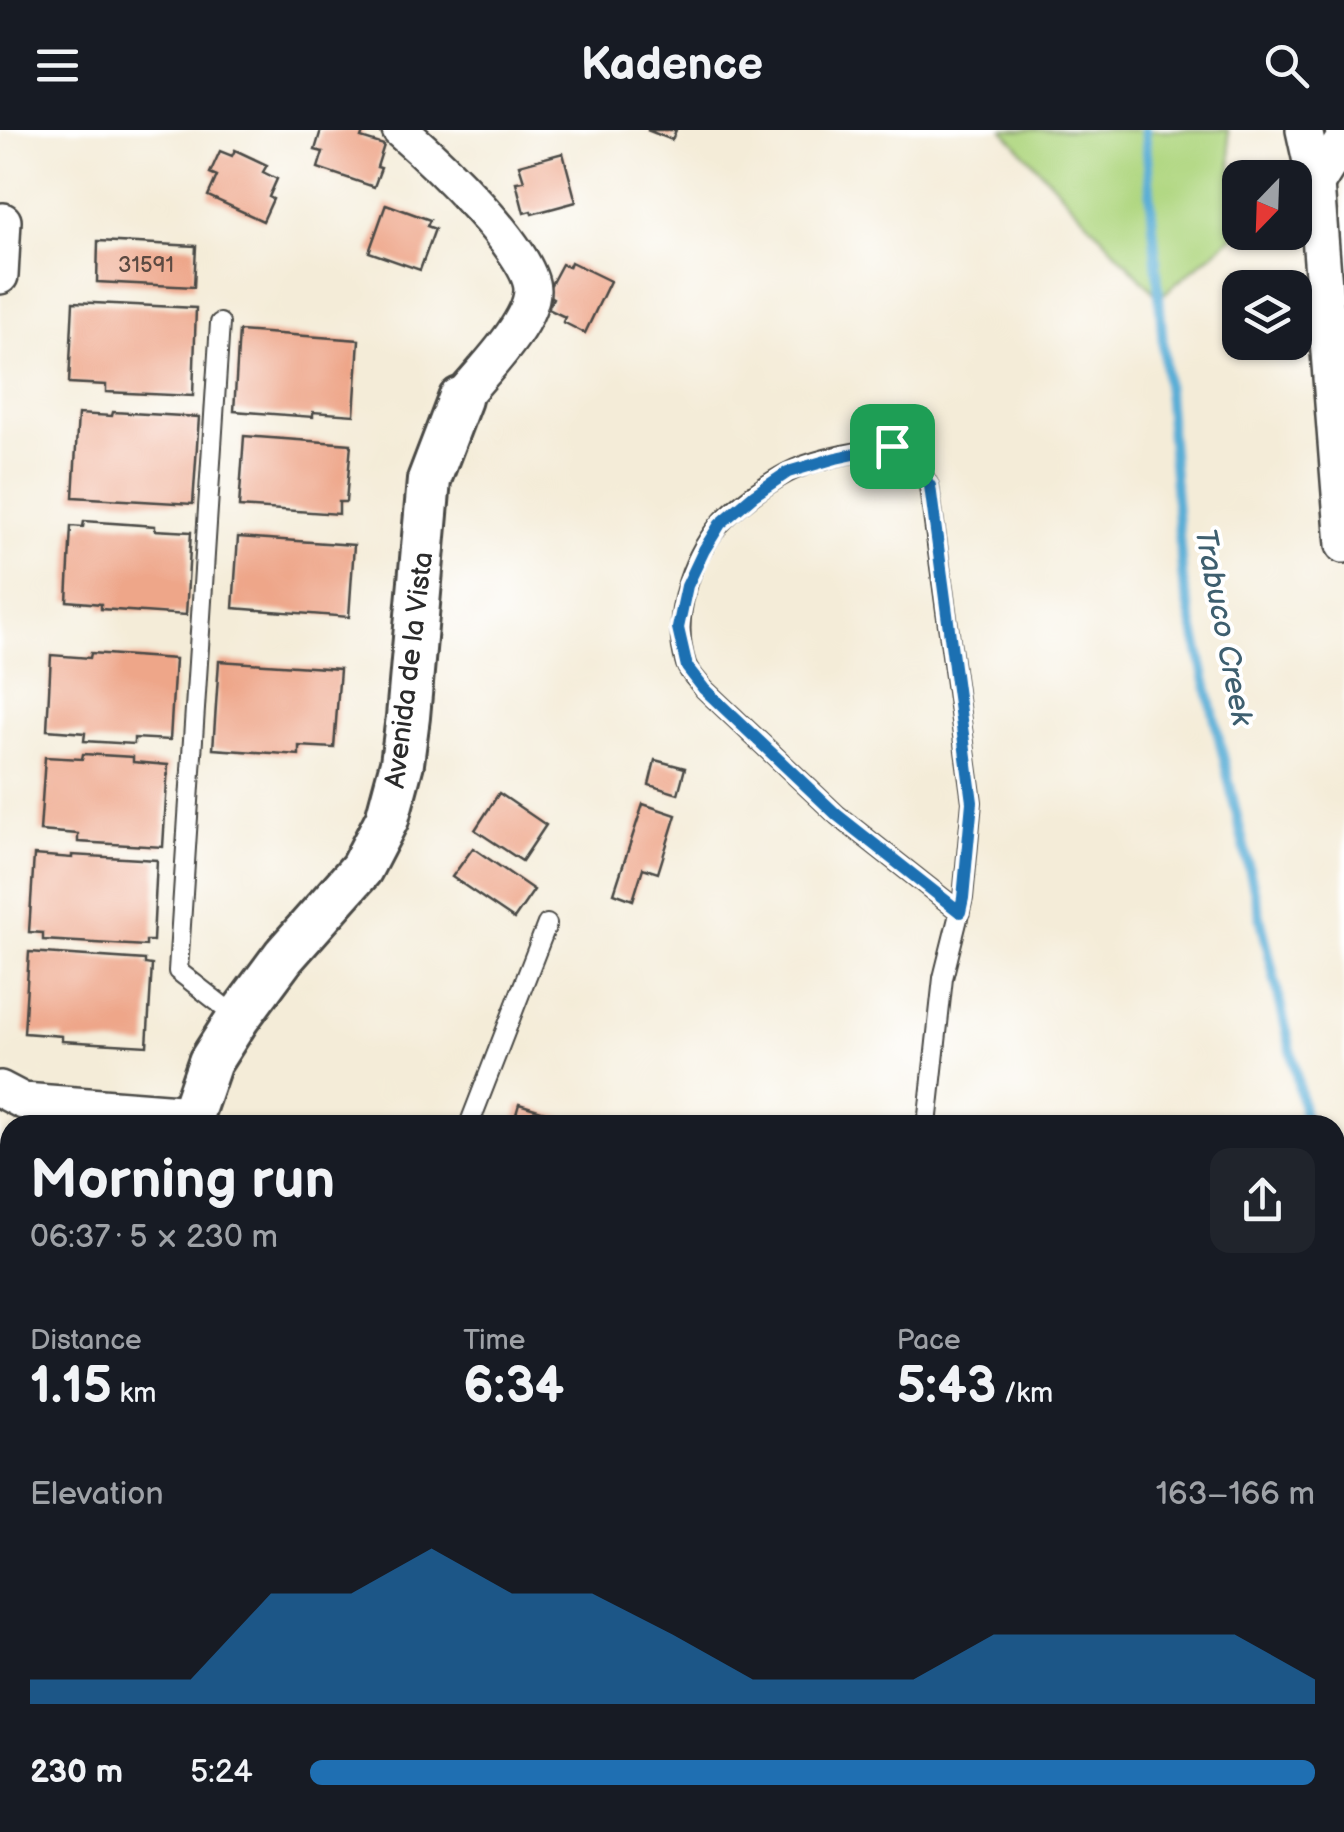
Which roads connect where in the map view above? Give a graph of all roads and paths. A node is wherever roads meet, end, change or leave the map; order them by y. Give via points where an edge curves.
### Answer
1 (400, 130) edge
2 (1304, 130) edge
3 (1344, 139) edge
4 (1316, 184) junction
5 (3, 220) dead end
6 (0, 276) edge
7 (220, 323) dead end
8 (460, 399) joint
9 (1344, 545) edge
10 (960, 912) junction
11 (547, 924) dead end
12 (238, 1018) junction
13 (0, 1089) edge
14 (154, 1115) edge
15 (193, 1115) edge
16 (472, 1115) edge
17 (928, 1115) edge

1 - 8 street via 501,232 522,260 532,289 511,338
2 - 4 street
3 - 4 street
4 - 9 street
5 - 6 street
7 - 12 lane via 178,971
8 - 12 street, Avenida de la Vista via 430,480 408,717 387,819 361,869
10 - 10 lane via 972,802 930,486 918,466 892,446 788,472 720,524 704,550 678,628 687,667 837,815
10 - 17 lane via 943,978
11 - 16 lane
12 - 15 street, Avenida de la Vista via 210,1062
13 - 14 street via 23,1101

